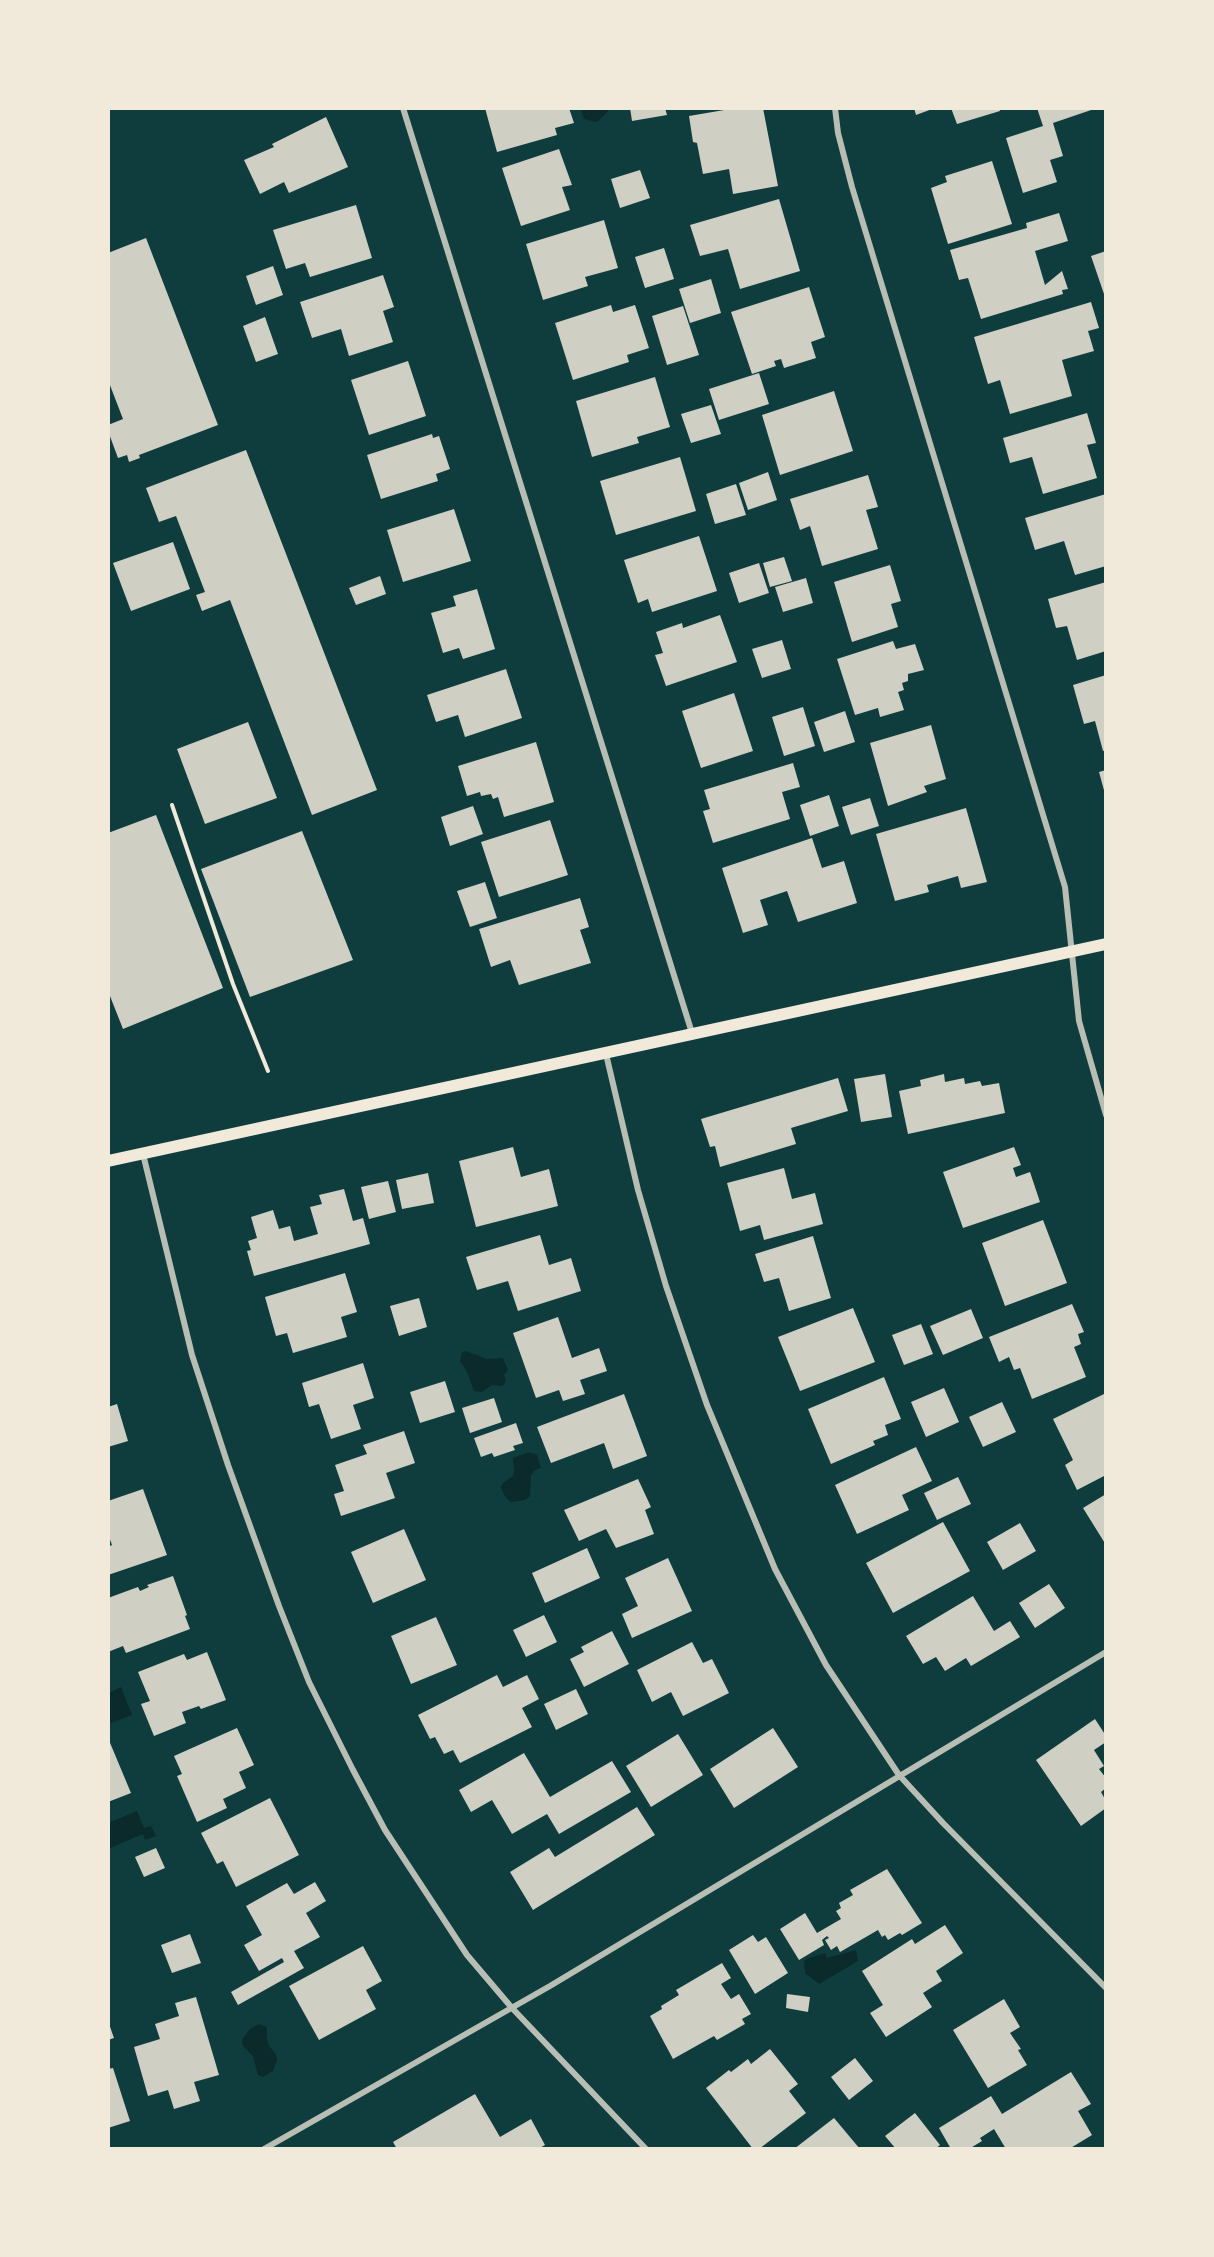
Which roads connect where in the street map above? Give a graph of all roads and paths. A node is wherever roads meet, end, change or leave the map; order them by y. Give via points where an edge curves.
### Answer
1 (403, 108) edge
2 (835, 108) edge
3 (172, 805) dead end
4 (1106, 944) edge
5 (1072, 951) junction
6 (692, 1033) junction
7 (606, 1054) junction
8 (268, 1071) dead end
9 (1106, 1115) edge
10 (143, 1154) junction
11 (108, 1161) edge
12 (1106, 1652) edge
13 (899, 1775) junction
14 (1106, 1988) edge
15 (512, 2008) junction
16 (264, 2149) edge
17 (646, 2149) edge

1 - 6 street
2 - 5 street via 852,187 1065,886
3 - 8 path via 233,984
4 - 5 main road
5 - 6 main road
5 - 9 street via 1079,1022
6 - 7 main road
7 - 10 main road
7 - 13 street via 638,1190 707,1405 775,1569 826,1665
10 - 11 main road
10 - 15 street via 192,1355 236,1487 309,1682 384,1830 467,1955
12 - 13 street
13 - 14 street
13 - 15 street
15 - 16 street
15 - 17 street

